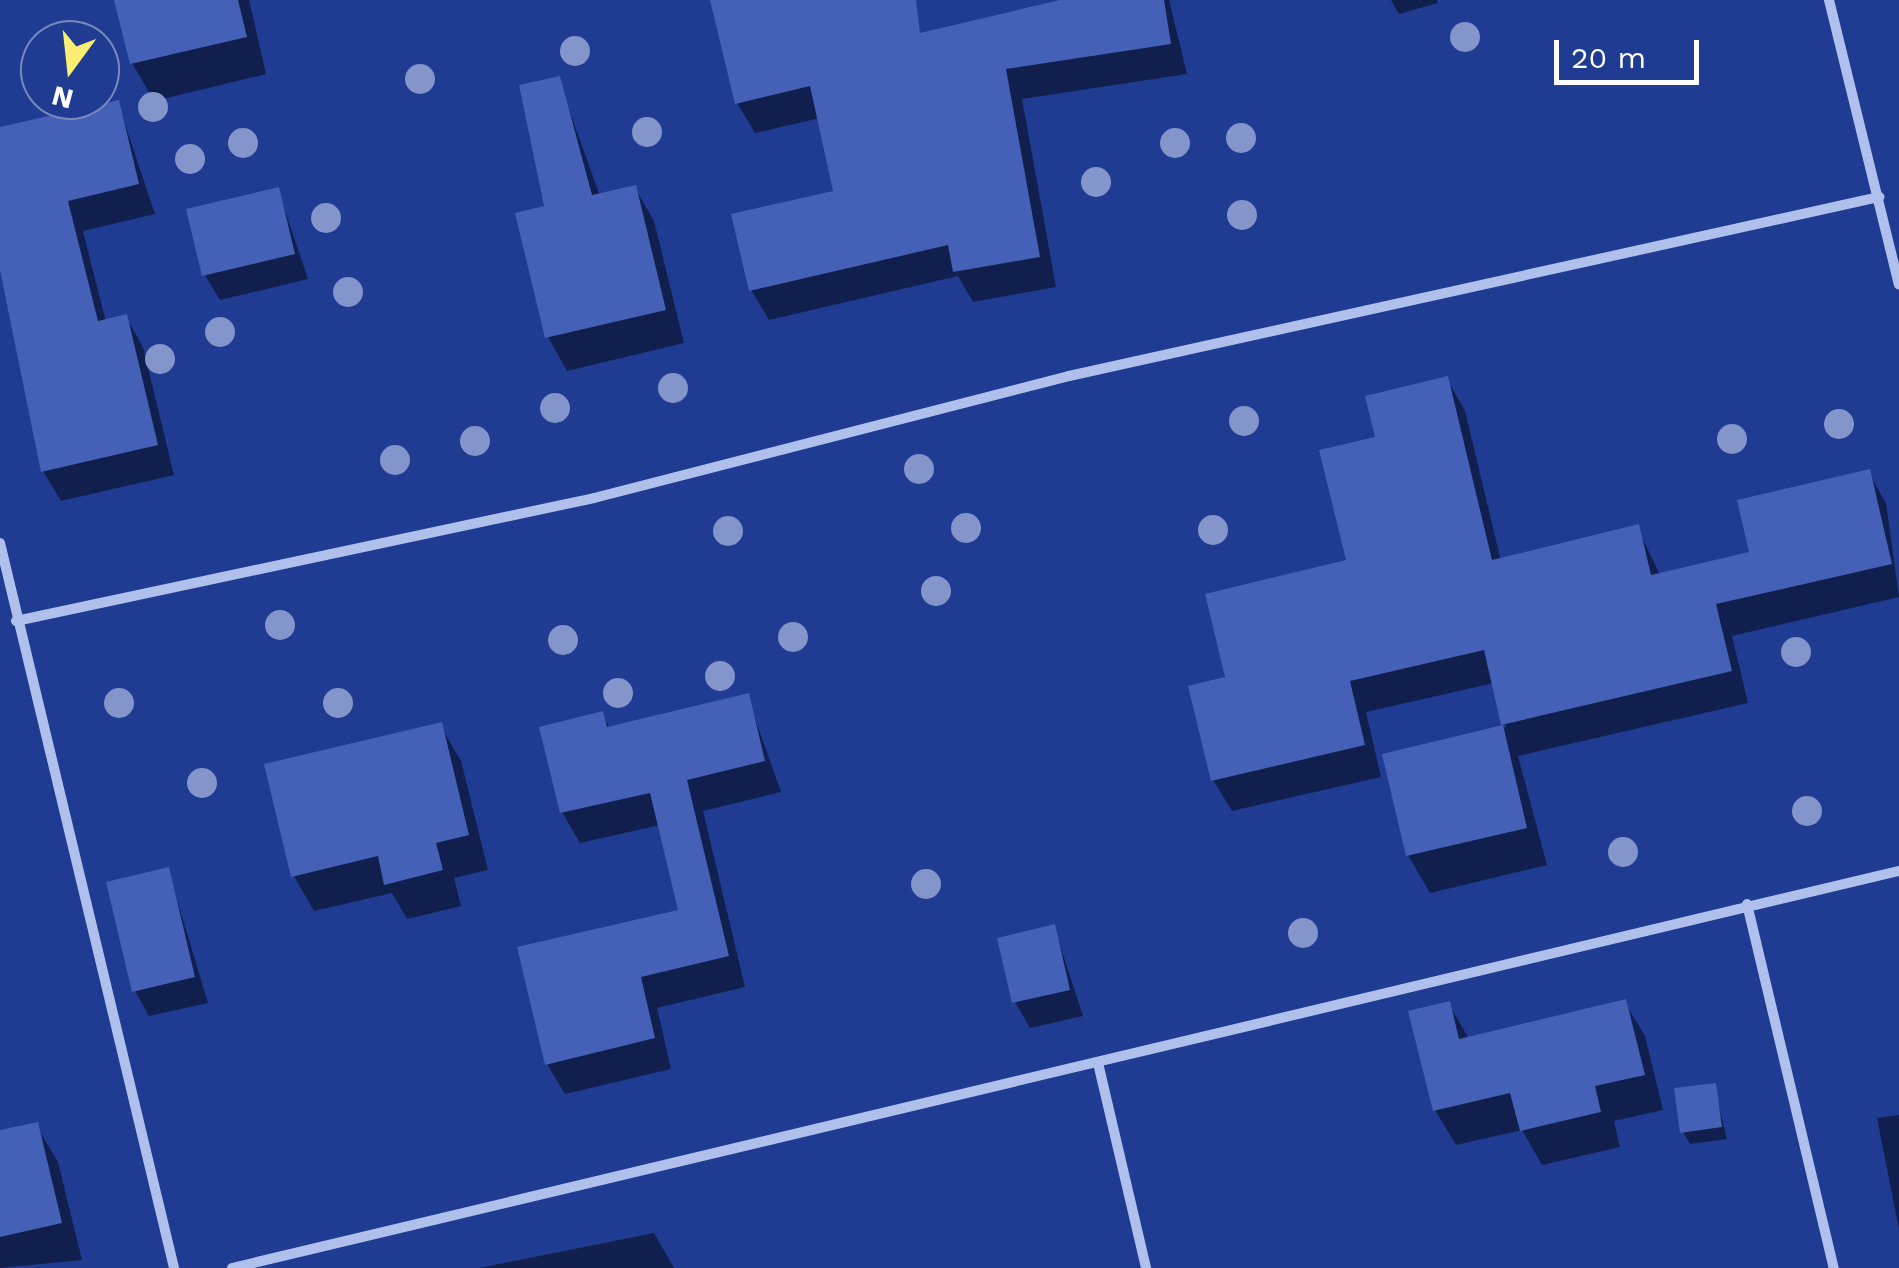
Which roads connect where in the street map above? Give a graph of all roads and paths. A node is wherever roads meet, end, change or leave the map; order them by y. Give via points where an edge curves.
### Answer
1 (1829, 0) edge
2 (1879, 197) junction
3 (1899, 285) edge
4 (0, 543) edge
5 (16, 621) junction
6 (1899, 871) edge
7 (1747, 904) junction
8 (1098, 1063) junction
9 (174, 1268) edge
10 (232, 1268) edge
11 (1146, 1268) edge
12 (1834, 1268) edge

1 - 2 street
2 - 3 street
2 - 5 street via 1069,376 594,498
4 - 5 street
5 - 9 street
6 - 7 street
7 - 8 street
7 - 12 street
8 - 10 street
8 - 11 street

